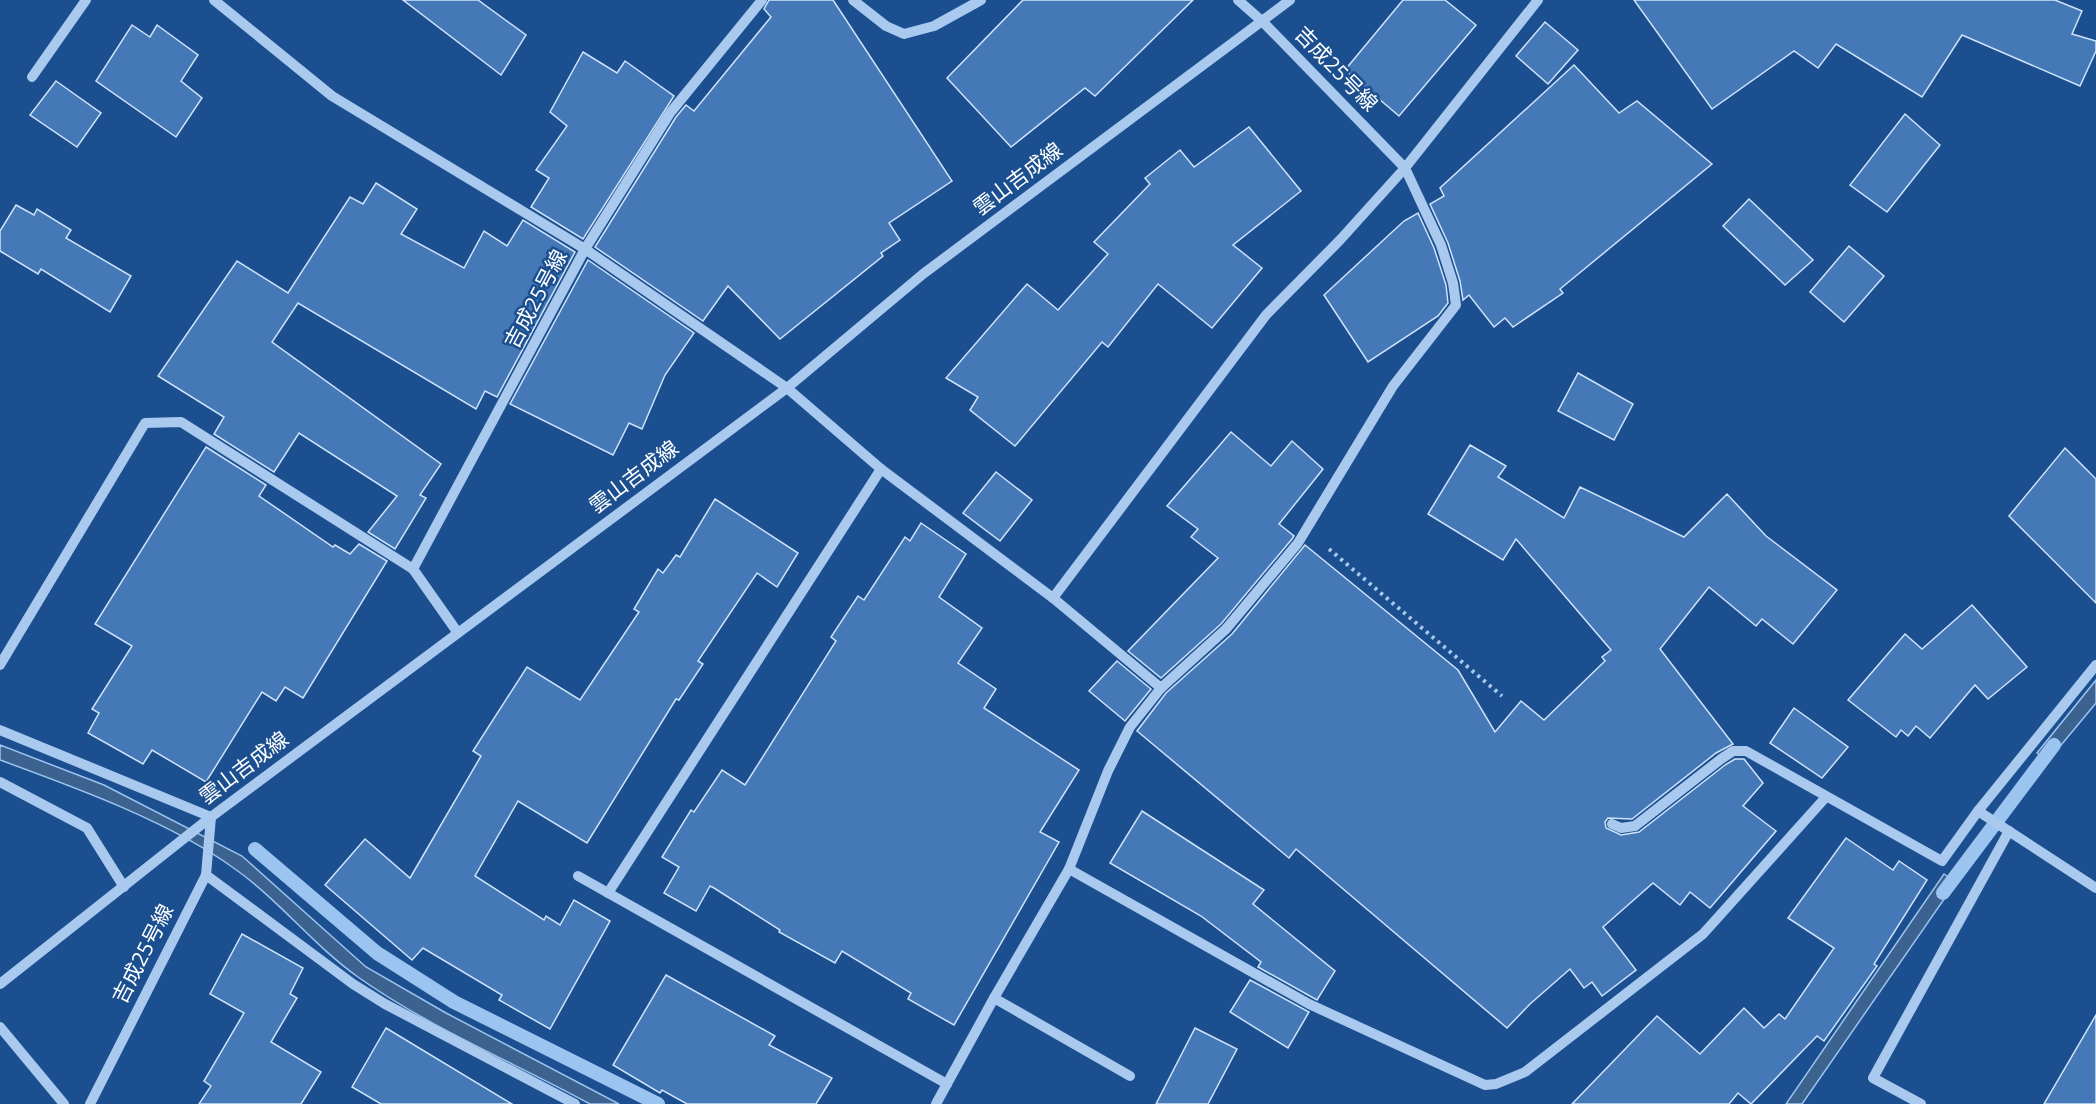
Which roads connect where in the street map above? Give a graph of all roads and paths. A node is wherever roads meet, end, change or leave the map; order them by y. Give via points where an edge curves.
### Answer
1 (86, 0) edge
2 (213, 0) edge
3 (762, 0) edge
4 (854, 0) edge
5 (981, 0) edge
6 (1238, 0) edge
7 (1290, 0) edge
8 (1538, 0) edge
9 (1263, 22) junction
10 (32, 76) dead end
11 (1405, 168) junction
12 (585, 249) junction
13 (787, 388) junction
14 (881, 469) junction
15 (1306, 529) junction
16 (413, 569) junction
17 (1053, 598) junction
18 (458, 633) junction
19 (0, 665) edge
20 (2096, 665) edge
21 (1161, 688) junction
22 (1502, 696) dead end
23 (0, 730) edge
24 (0, 782) edge
25 (1826, 797) junction
26 (1978, 811) junction
27 (211, 817) junction
28 (1612, 824) dead end
29 (2008, 831) junction
30 (1069, 869) junction
31 (206, 875) junction
32 (578, 876) dead end
33 (124, 887) junction
34 (2096, 888) edge
35 (608, 893) junction
36 (0, 984) edge
37 (994, 998) junction
38 (0, 1027) edge
39 (1130, 1076) dead end
40 (947, 1084) junction
41 (64, 1104) edge
42 (90, 1104) edge
43 (575, 1104) edge
44 (936, 1104) edge
45 (1921, 1104) edge

1 - 10 street
2 - 12 street via 332,96
3 - 12 street, 吉成25号線 via 670,113
4 - 5 street via 886,26 904,34 934,26
6 - 9 street, 吉成25号線
7 - 9 street, 雲山吉成線
8 - 11 street
9 - 11 street, 吉成25号線
9 - 13 street, 雲山吉成線 via 923,274
11 - 15 street, 吉成25号線 via 1442,245 1456,305 1393,386
11 - 17 street via 1266,315
12 - 13 street
12 - 16 street, 吉成25号線
13 - 14 street
13 - 18 street, 雲山吉成線
14 - 17 street
14 - 35 street
15 - 21 street via 1226,629
15 - 22 path
16 - 18 street
16 - 19 street via 181,422 145,423
17 - 21 street
18 - 27 street, 雲山吉成線
20 - 26 street
21 - 30 street via 1119,746
23 - 27 street
24 - 33 street via 87,828
25 - 26 street via 1942,861
25 - 28 street via 1758,756 1733,751 1635,826 1621,828
25 - 30 street via 1703,934 1525,1072 1496,1084 1485,1085 1309,1004
26 - 29 street
27 - 31 street, 吉成25号線
27 - 33 street, 雲山吉成線
29 - 34 street
29 - 45 street via 1873,1078
30 - 37 street
31 - 42 street, 吉成25号線
31 - 43 street via 361,989
32 - 35 street
33 - 36 street, 雲山吉成線
35 - 40 street
37 - 39 street
37 - 40 street
38 - 41 street
40 - 44 street

